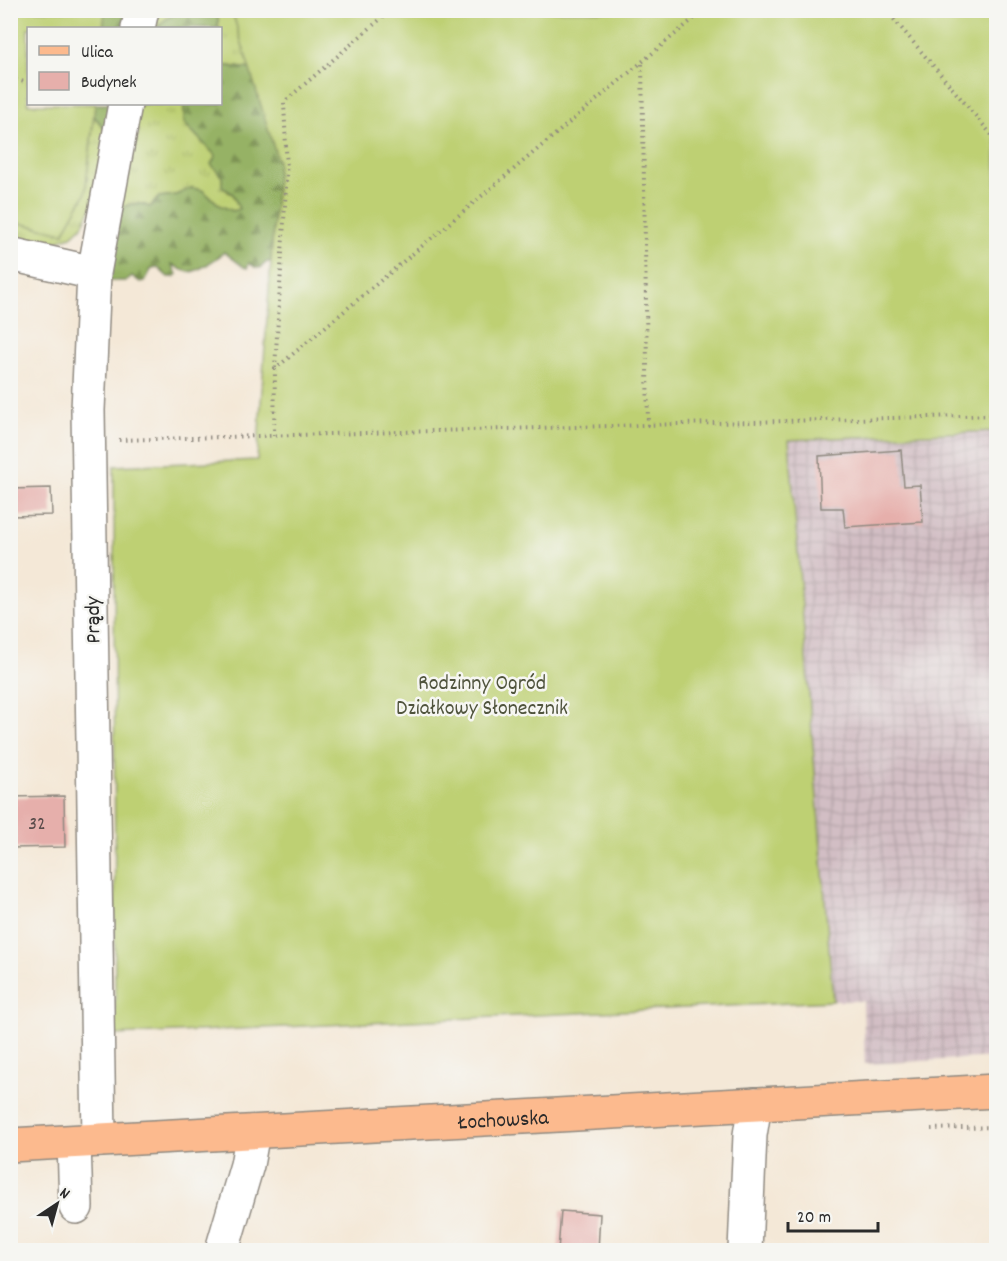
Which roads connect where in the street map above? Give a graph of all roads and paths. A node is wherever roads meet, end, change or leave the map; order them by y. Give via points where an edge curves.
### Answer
1 (142, 10) edge
2 (390, 10) edge
3 (704, 10) edge
4 (886, 10) edge
5 (138, 27) edge
6 (642, 63) junction
7 (10, 78) edge
8 (27, 83) edge
9 (125, 105) edge
10 (996, 140) edge
11 (10, 254) edge
12 (94, 273) junction
13 (275, 369) junction
14 (996, 415) edge
15 (648, 426) junction
16 (274, 436) junction
17 (88, 441) junction
18 (996, 1091) edge
19 (755, 1104) junction
20 (253, 1132) junction
21 (86, 1141) junction
22 (10, 1145) edge
23 (76, 1207) dead end
24 (222, 1251) edge
25 (745, 1251) edge

1 - 5 street
2 - 13 path via 284,102 287,171
3 - 6 path
4 - 10 path
6 - 13 path
6 - 15 path
7 - 8 path
9 - 12 street, Prądy
11 - 12 street
12 - 17 street, Prądy
13 - 16 path
14 - 15 path
15 - 16 path
16 - 17 path
17 - 21 street, Prądy
18 - 19 main road, Łochowska
19 - 20 main road, Łochowska
19 - 25 street
20 - 21 main road, Łochowska
20 - 24 street
21 - 22 main road, Łochowska
21 - 23 street, Prądy

